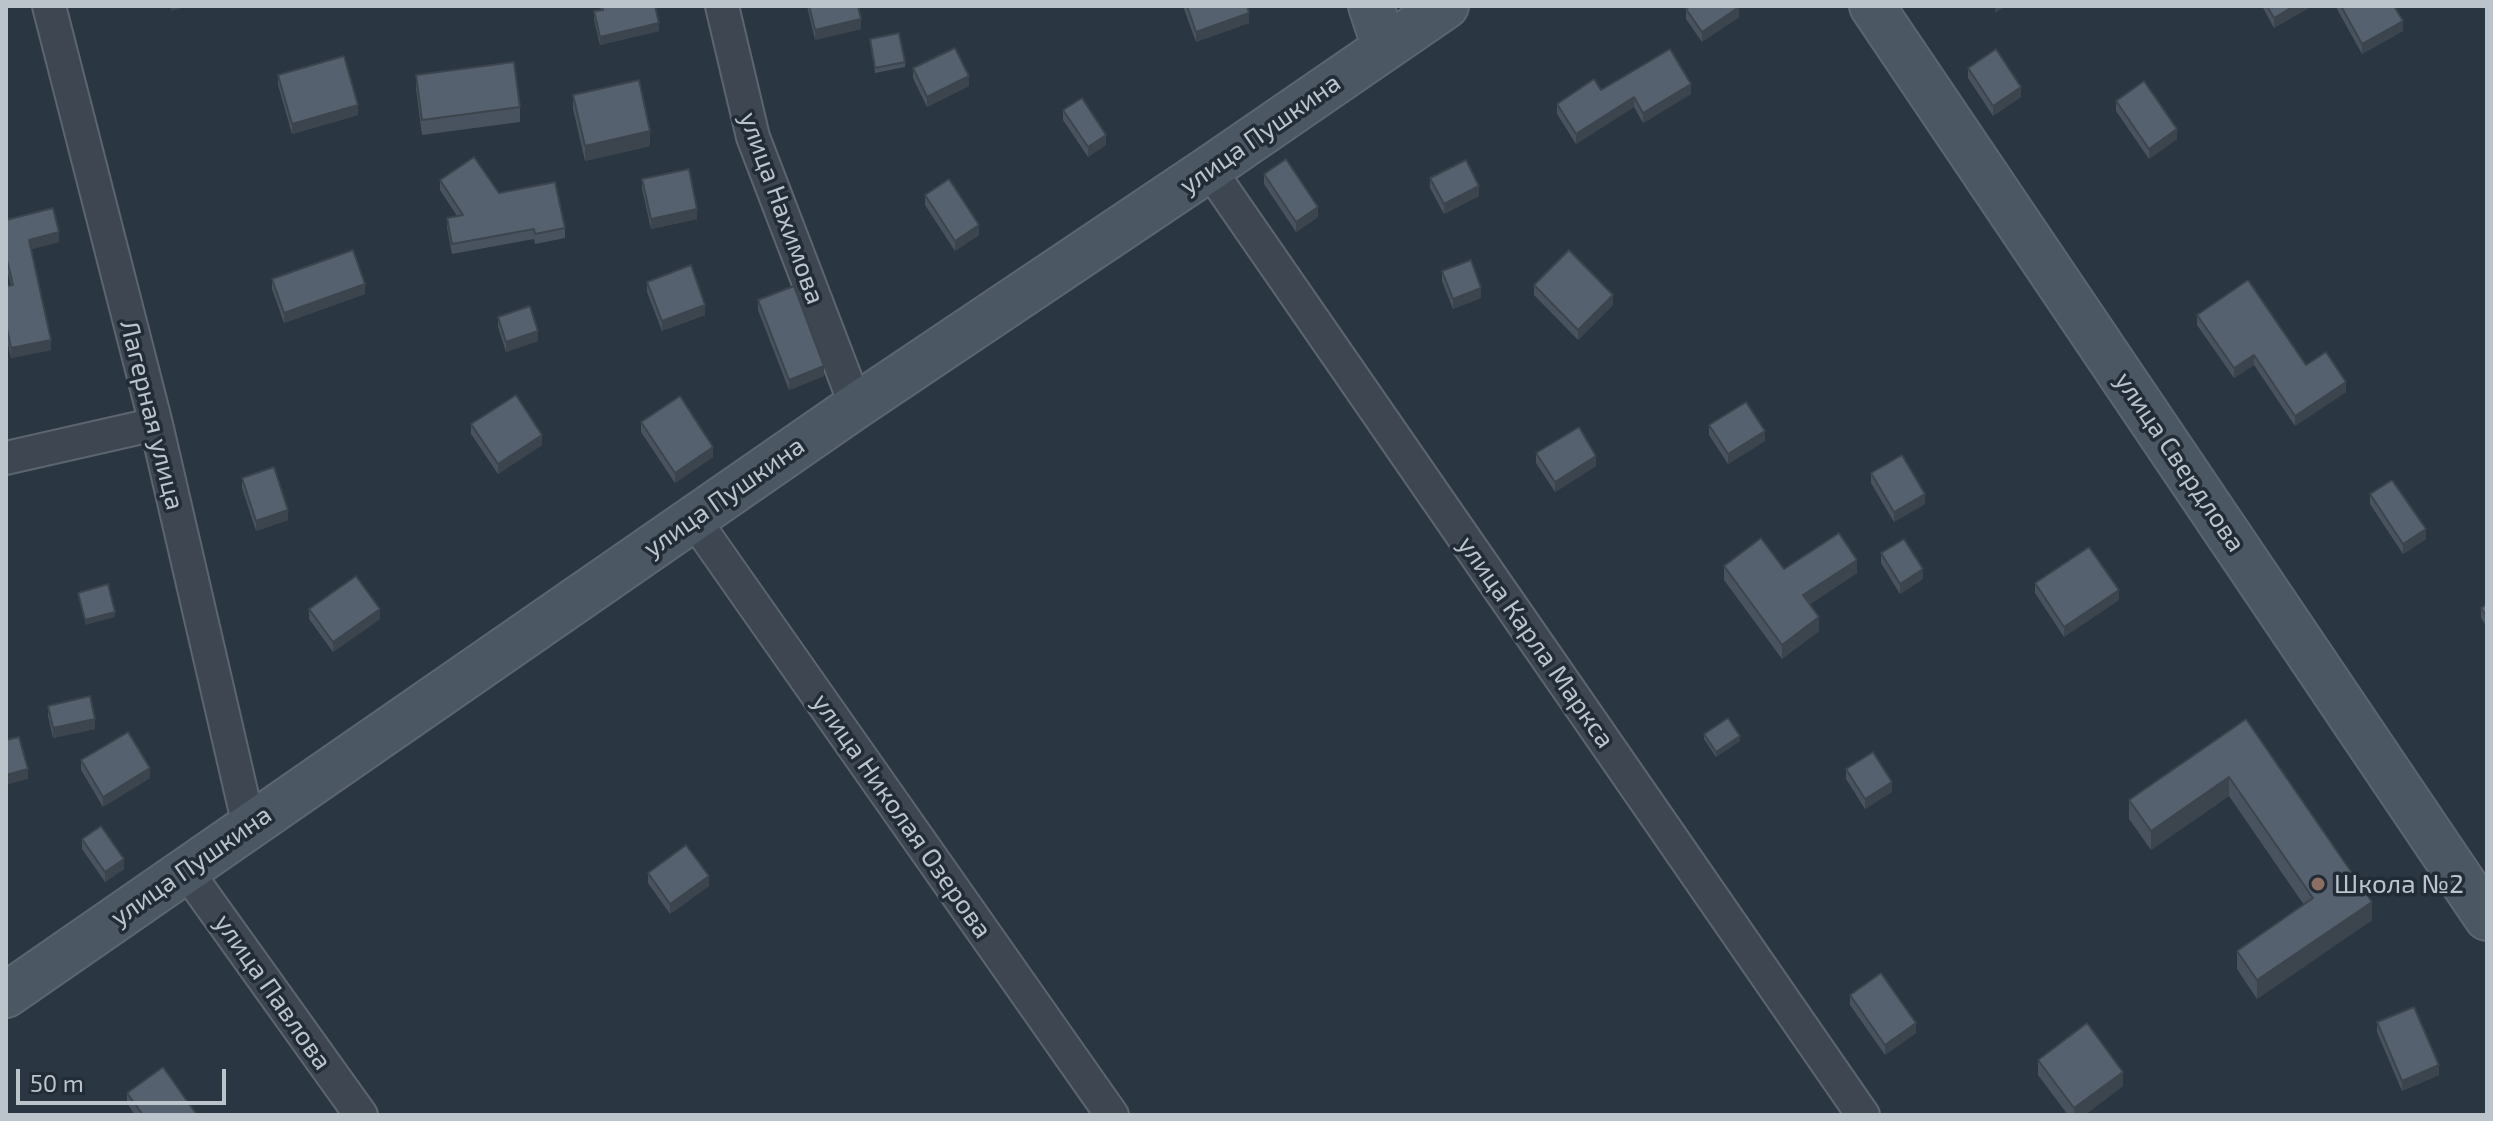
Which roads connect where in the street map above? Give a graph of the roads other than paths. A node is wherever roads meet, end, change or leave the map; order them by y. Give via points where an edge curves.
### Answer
1 (49, 6) edge
2 (722, 6) edge
3 (1371, 6) edge
4 (1446, 6) edge
5 (1872, 6) edge
6 (1385, 48) junction
7 (1209, 169) junction
8 (856, 406) junction
9 (156, 424) junction
10 (6, 458) edge
11 (693, 518) junction
12 (249, 826) junction
13 (185, 869) junction
14 (2487, 918) edge
15 (6, 995) edge
16 (361, 1115) edge
17 (1112, 1115) edge
18 (1863, 1115) edge

1 - 9 street, Лагерная улица
2 - 8 street, улица Нахимова via 753,137
3 - 6 main road
4 - 6 main road, улица Пушкина
5 - 14 main road, улица Свердлова
6 - 7 main road, улица Пушкина
7 - 8 main road, улица Пушкина
7 - 18 street, улица Карла Маркса
8 - 11 main road, улица Пушкина
9 - 10 street
9 - 12 street, Лагерная улица
11 - 12 main road, улица Пушкина
11 - 17 street, улица Николая Озерова
12 - 13 main road, улица Пушкина
13 - 15 main road, улица Пушкина
13 - 16 street, улица Павлова

